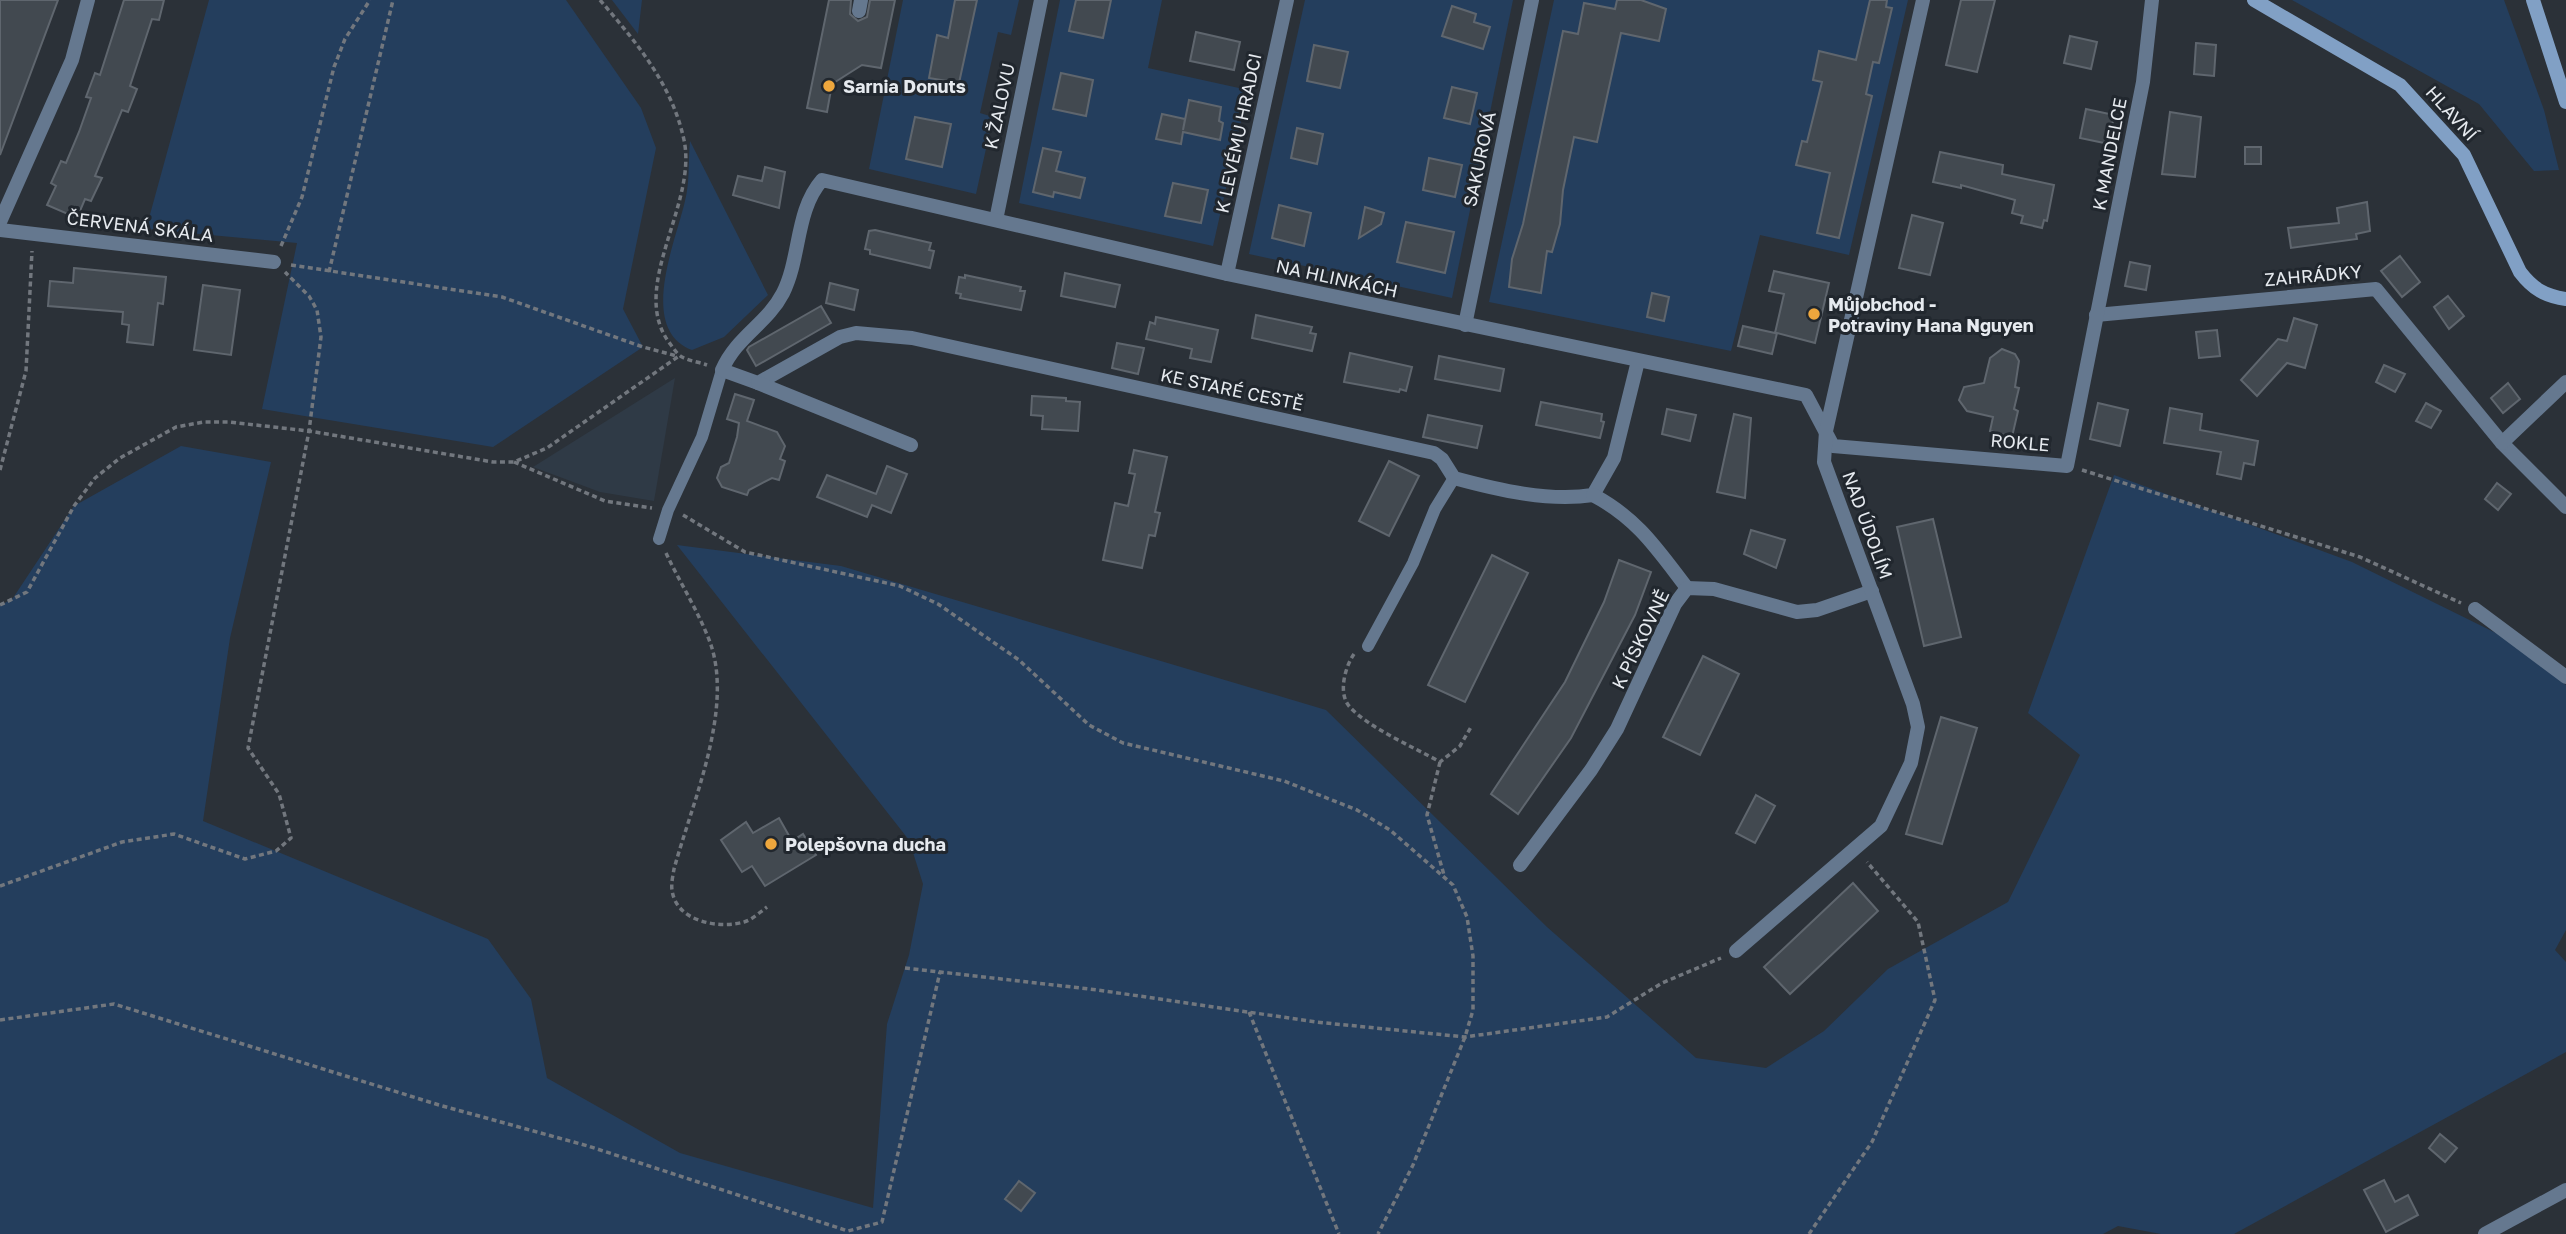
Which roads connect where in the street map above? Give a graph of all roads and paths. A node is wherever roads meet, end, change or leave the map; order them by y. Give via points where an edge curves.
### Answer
1 (88, 0) edge
2 (370, 0) edge
3 (393, 0) edge
4 (600, 0) edge
5 (1041, 0) edge
6 (1287, 0) edge
7 (1532, 0) edge
8 (1923, 0) edge
9 (2152, 0) edge
10 (2254, 0) edge
11 (2533, 0) edge
12 (2566, 103) edge
13 (996, 220) junction
14 (0, 222) edge
15 (0, 230) edge
16 (33, 232) junction
17 (274, 262) junction
18 (329, 272) junction
19 (1227, 274) junction
20 (2566, 299) edge
21 (2096, 315) junction
22 (1465, 325) junction
23 (680, 356) junction
24 (1637, 361) junction
25 (722, 369) junction
26 (2566, 382) edge
27 (758, 383) junction
28 (309, 431) junction
29 (1826, 431) junction
30 (2502, 443) junction
31 (911, 445) dead end
32 (514, 462) junction
33 (2067, 466) junction
34 (0, 470) edge
35 (1454, 478) junction
36 (1593, 495) junction
37 (2566, 507) edge
38 (668, 510) junction
39 (659, 539) joint
40 (1687, 588) junction
41 (1872, 590) junction
42 (0, 605) edge
43 (2475, 609) joint
44 (1368, 646) joint
45 (2566, 677) edge
46 (1471, 727) dead end
47 (1440, 762) junction
48 (1857, 849) junction
49 (1520, 865) dead end
50 (1445, 878) junction
51 (0, 886) edge
52 (766, 907) dead end
53 (1736, 951) joint
54 (905, 968) dead end
55 (940, 972) junction
56 (1249, 1012) junction
57 (0, 1020) edge
58 (1465, 1037) junction
59 (2566, 1190) edge
60 (1339, 1234) edge
61 (1378, 1234) edge
62 (1809, 1234) edge
63 (2485, 1234) edge

1 - 14 street via 72,60
2 - 17 path via 345,38 334,67 302,197
3 - 18 path
4 - 23 path via 660,76 685,143 684,183 655,303 664,336
5 - 13 street, K ŽALOVU
6 - 19 street, K LEVÉMU HRADCI
7 - 22 street, SAKUROVÁ
8 - 29 street, NAD ÚDOLÍM
9 - 21 street, K MANDELCE via 2143,82
10 - 20 street, HLAVNÍ via 2400,85 2464,155 2520,272 2531,286
11 - 12 street
13 - 19 street, NA HLINKÁCH
13 - 25 street, NA HLINKÁCH via 822,180 807,202 783,292 760,323 731,350
15 - 16 street, ČERVENÁ SKÁLA
16 - 17 street, ČERVENÁ SKÁLA
16 - 34 path via 26,371
17 - 18 path
17 - 28 path via 317,310 321,337
18 - 23 path via 502,297
19 - 22 street, NA HLINKÁCH
21 - 30 street, ZAHRÁDKY via 2376,289
21 - 33 street, ROKLE
22 - 24 street, NA HLINKÁCH
23 - 25 path
23 - 32 path via 547,448
24 - 29 street, NA HLINKÁCH via 1806,395
24 - 36 street via 1614,458
25 - 27 street
25 - 38 lane via 702,437
26 - 30 street
27 - 31 street
27 - 35 street, KE STARÉ CESTĚ via 856,332 912,338 1434,453
28 - 32 path
28 - 42 path via 204,422 176,427 120,458 95,478 74,506 27,592
28 - 51 path via 248,748 279,794 291,838 276,851 245,859 174,834 122,842
29 - 33 street, ROKLE via 1833,446
29 - 41 street, NAD ÚDOLÍM via 1824,462
30 - 37 street, ZAHRÁDKY
32 - 38 path via 605,501
33 - 43 path via 2360,557
35 - 36 street via 1555,497
35 - 44 lane
36 - 40 street via 1621,510 1642,529
38 - 39 lane
38 - 50 path via 745,552 910,590 1019,660 1089,725 1123,743 1284,781 1357,810 1390,830
39 - 52 path via 710,645 717,679 714,726 672,891 678,905 697,919 718,926 746,922
40 - 41 street, K PÍSKOVNĚ via 1714,589 1797,612 1817,610
40 - 49 street, K PÍSKOVNĚ via 1675,604 1617,729
41 - 48 street, NAD ÚDOLÍM via 1918,727 1911,763 1895,799 1881,827
43 - 45 street
44 - 47 path via 1348,663 1343,694 1348,705
46 - 47 path via 1460,746
47 - 50 path via 1427,815
48 - 53 street, NAD ÚDOLÍM
48 - 62 path via 1918,922 1935,1000 1872,1142
50 - 58 path via 1468,917 1474,956 1473,1010
53 - 58 path via 1662,983 1607,1017
54 - 55 path
55 - 56 path
55 - 57 path via 881,1222 848,1231 589,1146 426,1101 114,1004
56 - 58 path
56 - 60 path
58 - 61 path via 1413,1165
59 - 63 street

